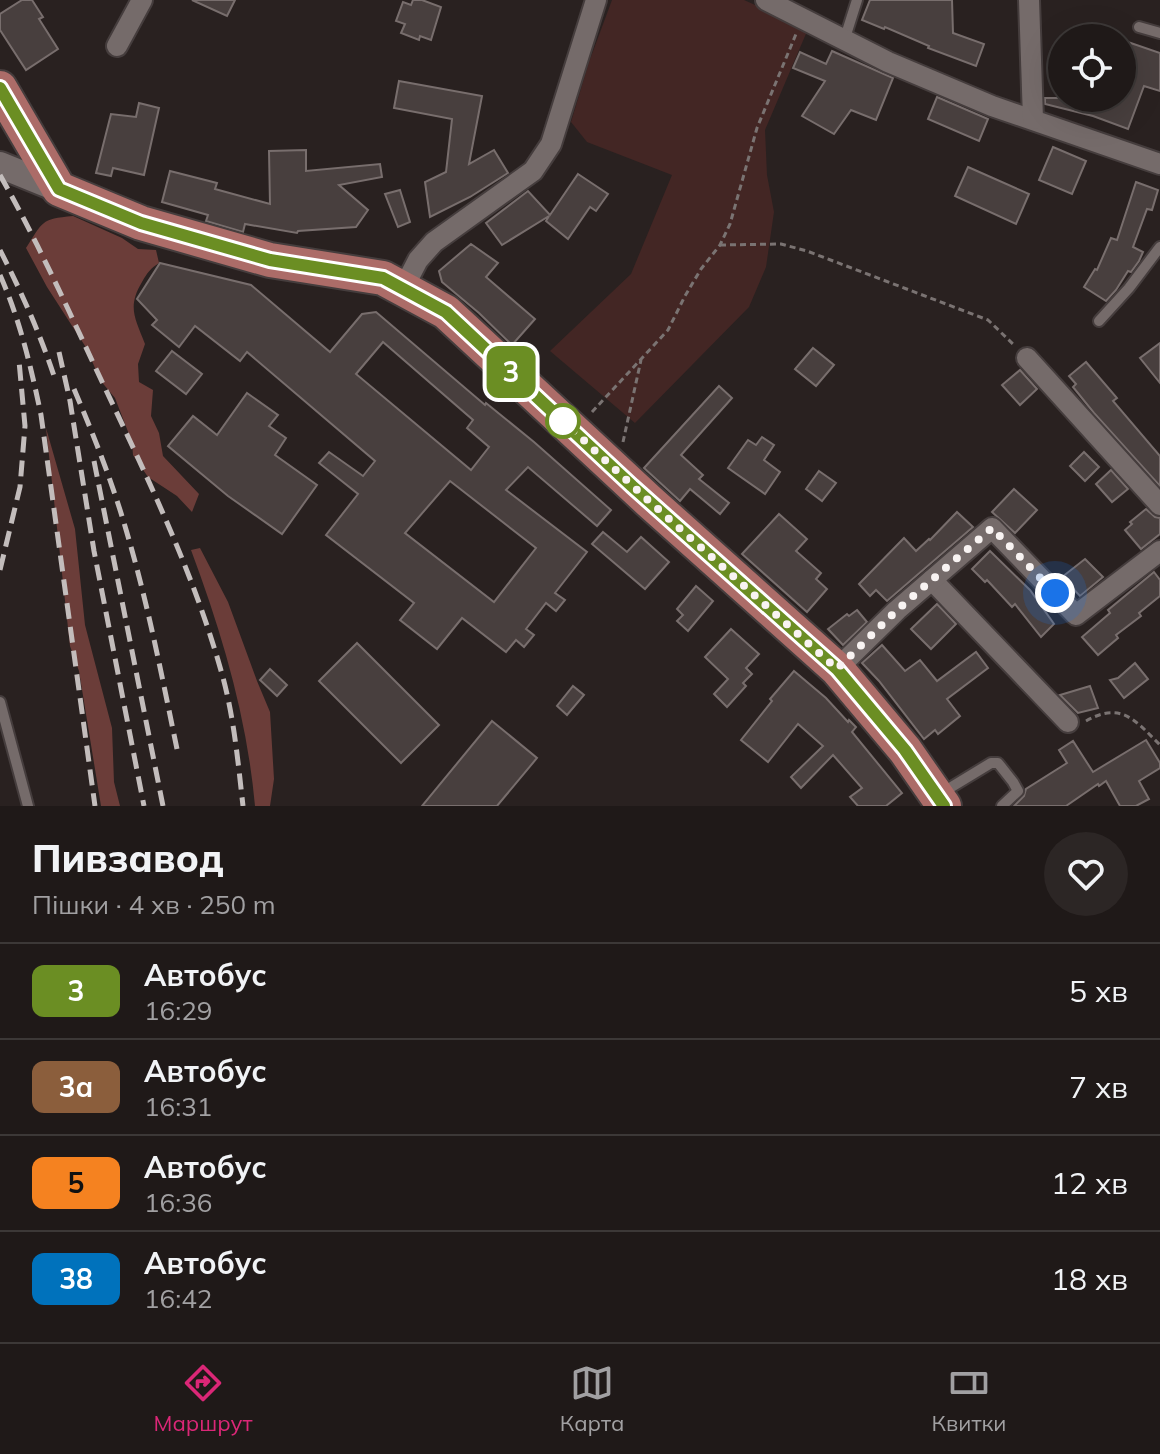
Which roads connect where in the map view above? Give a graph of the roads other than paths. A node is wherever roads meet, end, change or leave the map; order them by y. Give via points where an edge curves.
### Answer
1 (142, 0) edge
2 (596, 0) edge
3 (766, 0) edge
4 (857, 0) edge
5 (1029, 0) edge
6 (1139, 27) dead end
7 (1160, 33) edge
8 (844, 41) junction
9 (117, 46) dead end
10 (0, 88) edge
11 (1033, 119) junction
12 (1160, 164) edge
13 (12, 169) edge
14 (59, 189) junction
15 (1160, 247) edge
16 (403, 289) junction
17 (1099, 321) dead end
18 (1027, 358) road end
19 (1160, 505) edge
20 (1158, 558) edge
21 (932, 580) junction
22 (837, 669) junction
23 (0, 702) edge
24 (1068, 722) road end
25 (940, 801) edge
26 (28, 806) edge
27 (1002, 806) edge

1 - 9 street
2 - 16 street via 551,144 533,171 434,242
3 - 8 street
4 - 8 lane
5 - 11 street
6 - 7 lane
8 - 11 street
10 - 14 main road
11 - 12 street
13 - 14 street
14 - 16 main road via 141,223 270,260 383,278
15 - 17 lane
16 - 22 main road via 446,312
18 - 19 street
20 - 21 street via 1076,615 992,528
21 - 22 street
21 - 24 street
22 - 25 main road
23 - 26 lane
25 - 27 lane via 998,763 1018,791

